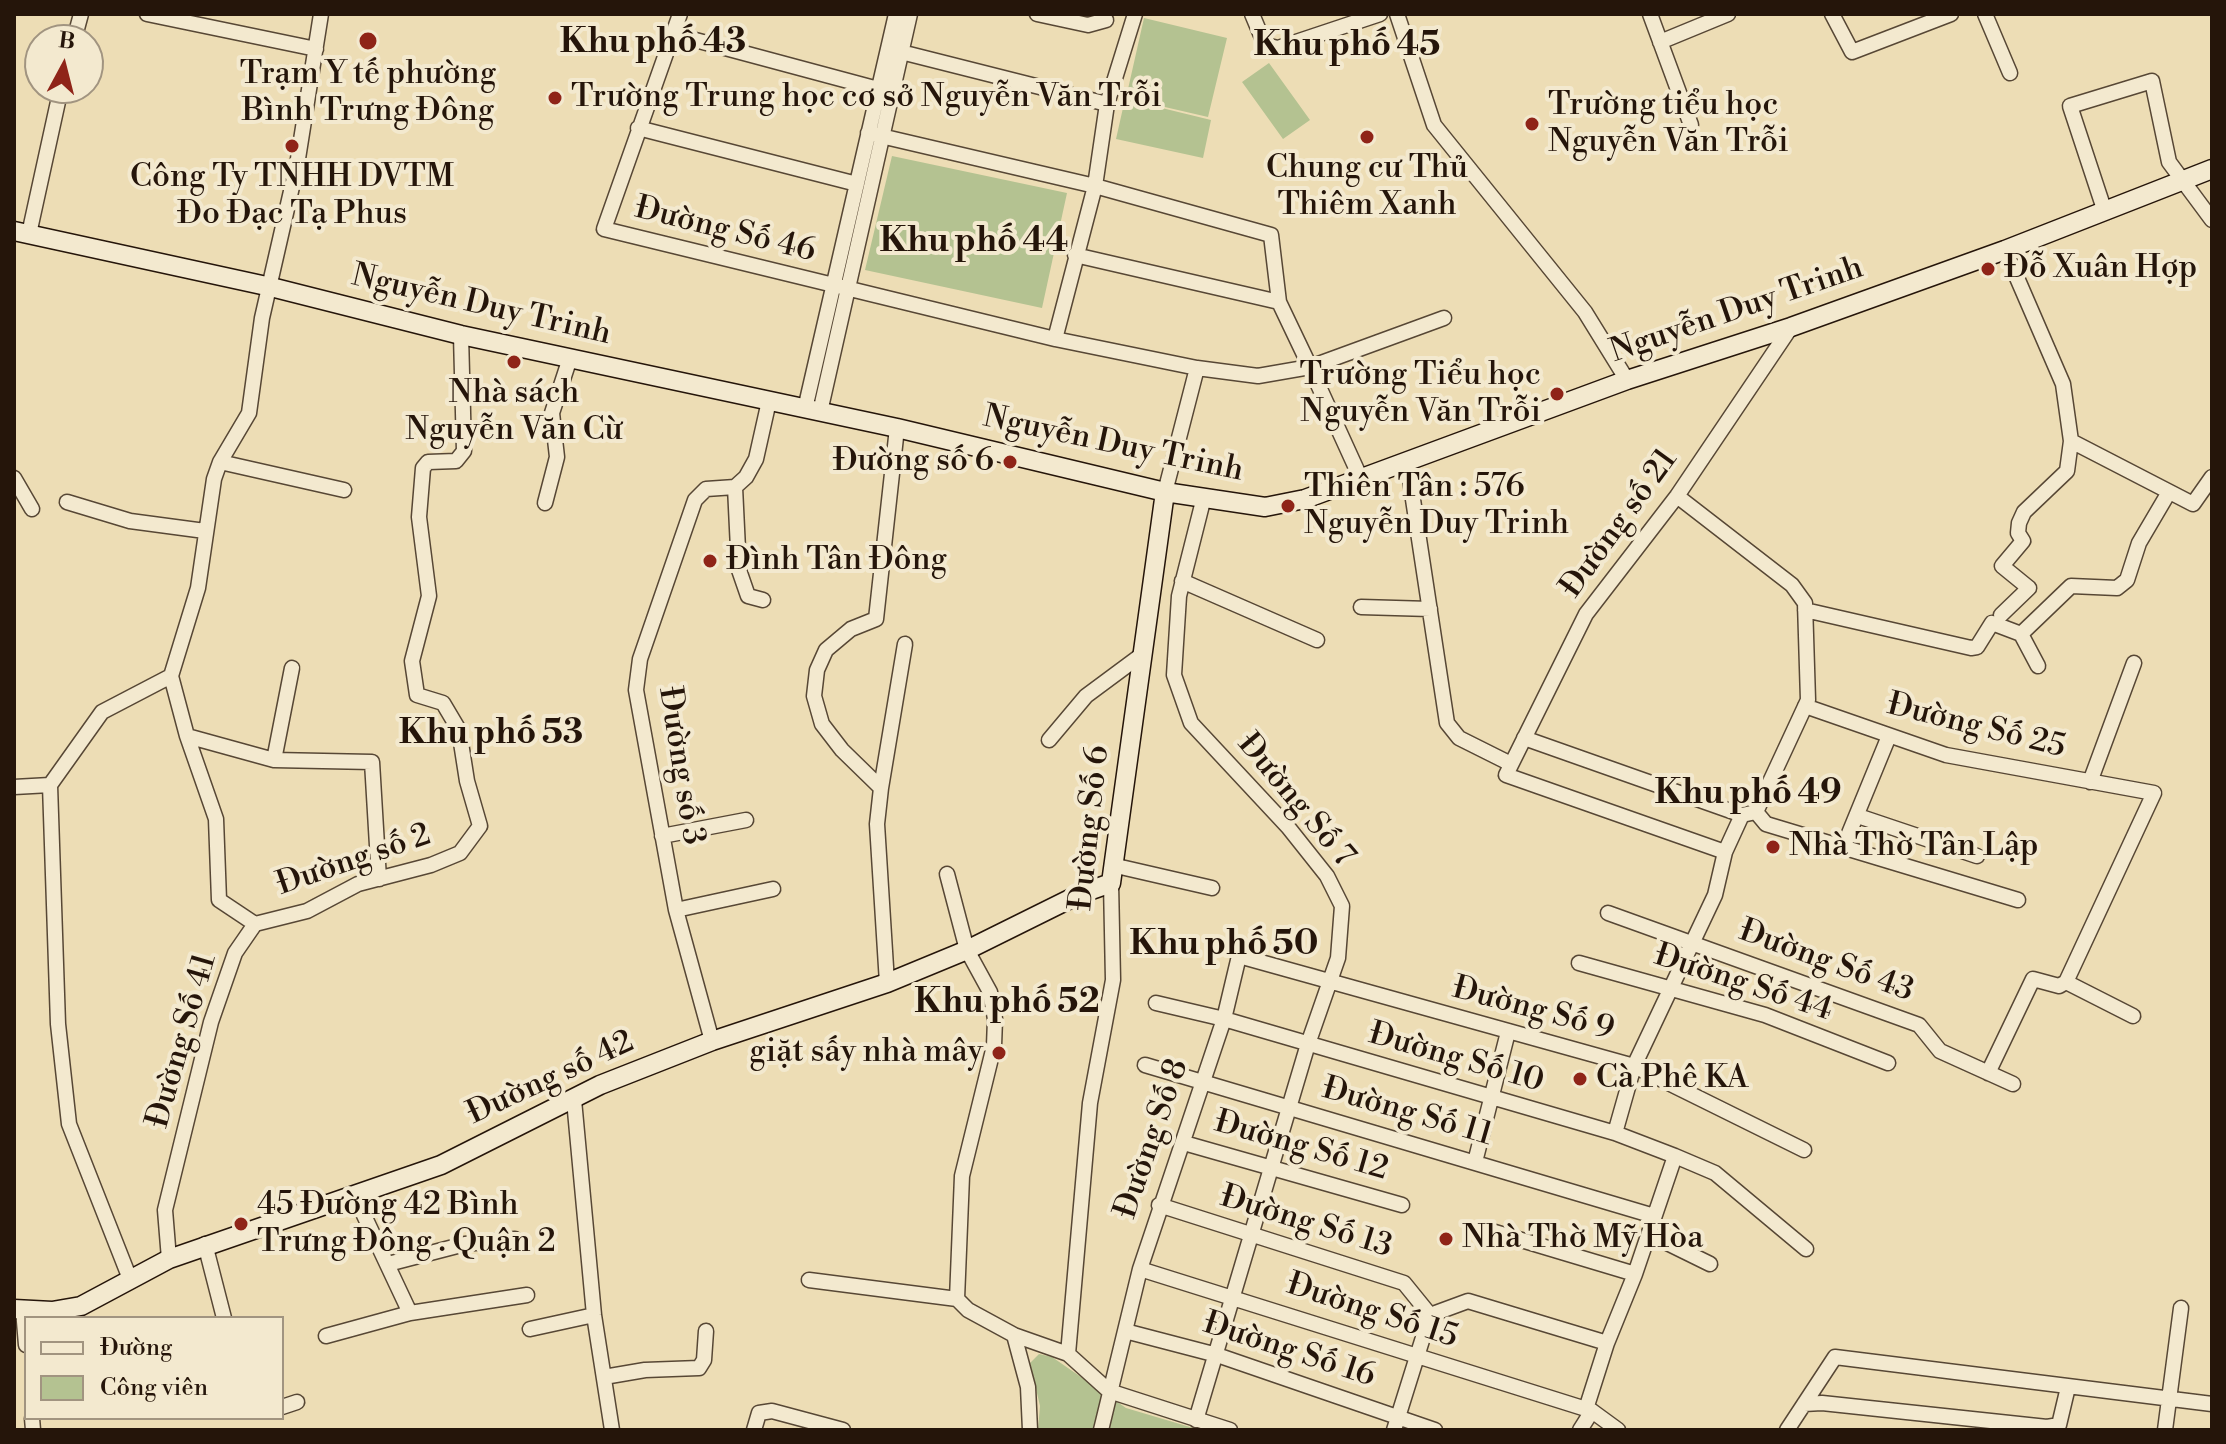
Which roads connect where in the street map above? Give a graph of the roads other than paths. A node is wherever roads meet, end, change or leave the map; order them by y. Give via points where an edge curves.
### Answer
1 (147, 14) edge
2 (321, 14) edge
3 (680, 14) edge
4 (896, 14) edge
5 (910, 14) edge
6 (1037, 14) edge
7 (1252, 14) edge
8 (1380, 14) edge
9 (1397, 14) edge
10 (1650, 14) edge
11 (1728, 14) edge
12 (1832, 14) edge
13 (1951, 14) edge
14 (1985, 14) edge
15 (1102, 17) edge
16 (1133, 20) edge
17 (673, 34) junction
18 (1660, 42) junction
19 (316, 49) junction
20 (901, 52) junction
21 (2010, 73) dead end
22 (878, 89) junction
23 (57, 104) edge
24 (1107, 104) junction
25 (1691, 125) dead end
26 (638, 128) junction
27 (875, 134) junction
28 (2212, 169) edge
29 (2182, 182) junction
30 (857, 184) junction
31 (1095, 186) junction
32 (2105, 212) junction
33 (2212, 220) edge
34 (21, 232) edge
35 (2005, 250) junction
36 (1075, 255) junction
37 (271, 287) junction
38 (841, 288) junction
39 (1279, 302) junction
40 (1444, 318) dead end
41 (1791, 327) junction
42 (461, 335) junction
43 (1055, 339) junction
44 (570, 358) junction
45 (1310, 367) junction
46 (1197, 368) junction
47 (1627, 380) junction
48 (769, 401) junction
49 (813, 411) junction
50 (897, 428) junction
51 (2071, 441) junction
52 (1407, 460) junction
53 (220, 462) junction
54 (2212, 477) edge
55 (14, 478) edge
56 (1361, 479) junction
57 (735, 487) junction
58 (344, 490) dead end
59 (1165, 492) junction
60 (2169, 492) junction
61 (1677, 496) junction
62 (1204, 497) junction
63 (67, 502) dead end
64 (545, 503) dead end
65 (32, 509) dead end
66 (205, 531) junction
67 (1182, 581) junction
68 (763, 600) dead end
69 (1361, 607) dead end
70 (1430, 609) junction
71 (1805, 610) junction
72 (2001, 615) dead end
73 (2021, 634) junction
74 (1317, 640) dead end
75 (905, 644) dead end
76 (1144, 653) junction
77 (2134, 663) dead end
78 (2038, 666) dead end
79 (292, 668) dead end
80 (171, 676) junction
81 (1805, 706) junction
82 (187, 736) junction
83 (1889, 736) junction
84 (1524, 738) junction
85 (1049, 740) dead end
86 (274, 760) junction
87 (1511, 764) junction
88 (2090, 782) junction
89 (50, 785) junction
90 (14, 787) edge
91 (881, 788) junction
92 (1749, 814) junction
93 (1858, 816) junction
94 (746, 820) dead end
95 (662, 836) junction
96 (1843, 848) junction
97 (1725, 852) junction
98 (1977, 856) dead end
99 (947, 874) dead end
100 (1111, 874) junction
101 (379, 879) junction
102 (1212, 888) dead end
103 (773, 889) dead end
104 (2018, 900) dead end
105 (676, 910) junction
106 (1608, 913) dead end
107 (255, 924) junction
108 (1692, 944) junction
109 (967, 950) junction
110 (1579, 963) dead end
111 (1327, 982) junction
112 (2066, 982) junction
113 (887, 983) junction
114 (1672, 989) junction
115 (1156, 1003) dead end
116 (2133, 1016) dead end
117 (1224, 1019) junction
118 (1508, 1032) junction
119 (712, 1041) junction
120 (1308, 1044) junction
121 (1888, 1063) dead end
122 (1145, 1065) dead end
123 (1634, 1066) junction
124 (1988, 1073) junction
125 (1202, 1082) junction
126 (2013, 1084) dead end
127 (574, 1100) junction
128 (1493, 1100) junction
129 (1289, 1108) junction
130 (1615, 1133) junction
131 (1184, 1143) junction
132 (1804, 1150) dead end
133 (1675, 1156) junction
134 (1475, 1162) junction
135 (1270, 1169) junction
136 (354, 1194) junction
137 (1159, 1205) junction
138 (1402, 1205) dead end
139 (1654, 1216) junction
140 (1488, 1230) dead end
141 (1649, 1234) junction
142 (1253, 1236) junction
143 (515, 1239) dead end
144 (205, 1244) junction
145 (1806, 1249) dead end
146 (169, 1259) junction
147 (388, 1264) junction
148 (1710, 1264) dead end
149 (1140, 1269) junction
150 (1635, 1274) junction
151 (130, 1279) junction
152 (809, 1280) dead end
153 (527, 1295) dead end
154 (1233, 1296) junction
155 (957, 1299) junction
156 (2181, 1308) dead end
157 (19, 1309) edge
158 (410, 1313) junction
159 (594, 1315) junction
160 (1430, 1315) junction
161 (223, 1316) edge
162 (530, 1329) dead end
163 (706, 1331) dead end
164 (1125, 1331) junction
165 (24, 1335) edge
166 (1014, 1335) junction
167 (326, 1336) dead end
168 (1607, 1343) junction
169 (1068, 1354) junction
170 (1217, 1355) junction
171 (1417, 1356) junction
172 (604, 1377) junction
173 (2068, 1387) junction
174 (1109, 1391) junction
175 (2169, 1398) junction
176 (1804, 1404) junction
177 (2212, 1404) edge
178 (1589, 1410) junction
179 (1196, 1420) junction
180 (1396, 1423) edge
181 (612, 1430) edge
182 (754, 1430) edge
183 (843, 1430) edge
184 (1030, 1430) edge
185 (1101, 1430) edge
186 (1230, 1430) edge
187 (1435, 1430) edge
188 (1580, 1430) edge
189 (1618, 1430) edge
190 (1787, 1430) edge
191 (2165, 1430) edge

1 - 19 street
2 - 19 street
3 - 17 street
4 - 22 street
5 - 20 street
6 - 15 street via 1088,25
7 - 8 street via 1265,45 1278,48
9 - 47 street via 1434,125 1585,312
10 - 18 street
11 - 18 street
12 - 13 street via 1852,52
14 - 21 street
15 - 16 street
16 - 24 street
17 - 22 street
17 - 26 street
18 - 25 street
19 - 37 street
20 - 24 street
20 - 27 street
22 - 27 street
23 - 34 street
24 - 31 street
26 - 30 street
26 - 38 street, Đường Số 46 via 604,229
27 - 30 street
27 - 31 street
27 - 38 street
28 - 29 main road, Nguyễn Duy Trinh
29 - 32 main road, Nguyễn Duy Trinh
29 - 32 street via 2164,149 2152,81 2070,106
29 - 33 street
30 - 38 street
31 - 36 street
31 - 39 street via 1271,235
32 - 35 main road, Nguyễn Duy Trinh
34 - 37 main road, Nguyễn Duy Trinh
35 - 41 main road, Nguyễn Duy Trinh
35 - 51 street via 2063,384
36 - 39 street
36 - 43 street
37 - 42 main road, Nguyễn Duy Trinh
37 - 53 street via 249,413
38 - 43 street, Đường Số 46
38 - 49 street
39 - 45 street
40 - 45 street, Đường Số 46
41 - 47 main road, Nguyễn Duy Trinh
41 - 61 street, Đường số 21
42 - 44 main road, Nguyễn Duy Trinh
42 - 101 street, Đường số 2 via 463,455 456,461 428,462 423,468 419,517 429,596 412,661 417,695 443,703 459,730 480,826 460,853
43 - 46 street, Đường Số 46
44 - 48 main road, Nguyễn Duy Trinh
44 - 64 street via 552,413 557,457
45 - 46 street, Đường Số 46 via 1258,376
45 - 56 street
46 - 59 street
47 - 52 main road, Nguyễn Duy Trinh
48 - 49 main road, Nguyễn Duy Trinh
48 - 57 street via 756,459
49 - 50 main road, Nguyễn Duy Trinh
50 - 59 main road, Nguyễn Duy Trinh
50 - 91 street via 876,619 851,629 826,650 814,696 822,724
51 - 60 street
51 - 72 street via 2067,471 2019,523 2023,541 2002,566 2029,588
52 - 56 main road, Nguyễn Duy Trinh
52 - 70 street
53 - 58 street
53 - 66 street
54 - 60 street via 2193,504
55 - 65 street
56 - 62 main road, Nguyễn Duy Trinh via 1265,507
57 - 68 street via 739,570 748,596
57 - 95 street, Đường số 3 via 706,489 698,496 640,659 639,717
59 - 62 main road, Nguyễn Duy Trinh
59 - 76 main road, Đường Số 6
60 - 73 street via 2139,543 2127,580 2117,588 2071,586
61 - 71 street via 1792,585
61 - 84 street, Đường số 21 via 1586,614
62 - 67 street, Đường Số 7
63 - 66 street via 130,521
66 - 80 street via 198,588
67 - 74 street
67 - 111 street, Đường Số 7 via 1174,675 1191,723 1288,827 1327,876 1342,906 1338,958
69 - 70 street
70 - 87 street via 1447,723 1459,738
71 - 73 street via 1971,648 1992,623
71 - 81 street
73 - 78 street
75 - 91 street
76 - 85 street via 1086,696
76 - 100 main road, Đường Số 6
77 - 88 street
79 - 86 street
80 - 82 street, Đường Số 41
80 - 89 street via 102,712
81 - 83 street, Đường Số 25
81 - 92 street
82 - 86 street
82 - 107 street, Đường Số 41 via 216,819 219,900
83 - 88 street, Đường Số 25 via 1946,755
83 - 93 street
84 - 87 street, Đường số 21
84 - 92 street
86 - 101 street via 372,762
87 - 97 street via 1506,775
88 - 112 street, Đường Số 25 via 2154,793
89 - 90 street
89 - 151 street via 58,1024 69,1124
91 - 113 street via 877,824
92 - 96 street
92 - 97 street
93 - 96 street
93 - 98 street
94 - 95 street
95 - 105 street, Đường số 3
96 - 104 street
97 - 108 street via 1715,895
99 - 109 street
100 - 102 street
100 - 109 main road, Đường số 42
100 - 169 street, Đường Số 6 via 1113,980 1090,1103
101 - 107 street, Đường số 2 via 307,911
103 - 105 street
105 - 119 street, Đường số 3
106 - 108 street, Đường Số 43
107 - 146 street, Đường Số 41 via 235,953 211,1022 165,1210
108 - 114 street
108 - 124 street, Đường Số 43 via 1919,1025 1940,1051
109 - 113 main road, Đường số 42
109 - 155 street via 990,992 994,1046 962,1176
110 - 114 street, Đường Số 44
111 - 117 street, Đường Số 8 via 1239,956
111 - 118 street, Đường Số 9
111 - 120 street, Đường Số 7
112 - 116 street
112 - 124 street via 2059,986 2030,981
113 - 119 main road, Đường số 42
114 - 121 street, Đường Số 44 via 1765,1015
114 - 123 street
115 - 117 street, Đường Số 10
117 - 120 street, Đường Số 10
117 - 125 street, Đường Số 8
118 - 123 street, Đường Số 9
118 - 128 street
119 - 127 main road, Đường số 42
120 - 128 street, Đường Số 10
120 - 129 street, Đường Số 7
122 - 125 street, Đường Số 11
123 - 130 street
123 - 132 street, Đường Số 9
124 - 126 street, Đường Số 43
125 - 129 street, Đường Số 11
125 - 131 street, Đường Số 8
127 - 136 main road, Đường số 42 via 441,1165
127 - 159 street
128 - 130 street, Đường Số 10
128 - 134 street
129 - 134 street, Đường Số 11
129 - 135 street, Đường Số 7
130 - 133 street, Đường Số 10
131 - 135 street, Đường Số 12
131 - 137 street, Đường Số 8
133 - 139 street
133 - 145 street, Đường Số 10 via 1715,1173
134 - 139 street, Đường Số 11
135 - 138 street, Đường Số 12
135 - 142 street, Đường Số 7
136 - 144 main road, Đường số 42
136 - 147 street
137 - 142 street, Đường Số 13
137 - 149 street, Đường Số 8
139 - 141 street
140 - 150 street
141 - 148 street
141 - 150 street
142 - 154 street, Đường Số 7
142 - 160 street, Đường Số 13 via 1404,1283
143 - 147 street via 465,1244
144 - 146 main road, Đường số 42
144 - 161 street
146 - 151 main road, Đường số 42
147 - 158 street
149 - 154 street, Đường Số 15
149 - 164 street, Đường Số 8
150 - 168 street
151 - 157 main road, Đường số 42 via 81,1306
152 - 155 street
153 - 158 street
154 - 170 street, Đường Số 7
154 - 171 street, Đường Số 15
155 - 166 street
156 - 175 street
157 - 165 street
158 - 167 street
159 - 162 street
159 - 172 street
160 - 168 street via 1468,1301
160 - 171 street
163 - 172 street via 699,1368
164 - 170 street, Đường Số 16
164 - 174 street, Đường Số 8
166 - 169 street
166 - 184 street via 1028,1387
168 - 178 street
169 - 174 street
170 - 179 street, Đường Số 7
170 - 180 street, Đường Số 16
171 - 178 street, Đường Số 15
171 - 180 street
172 - 181 street
173 - 175 street
173 - 176 street via 1835,1357
173 - 176 street via 2059,1425 2047,1427
174 - 179 street
174 - 185 street, Đường Số 8
175 - 177 street
175 - 191 street
176 - 190 street
178 - 188 street
178 - 189 street, Đường Số 15
179 - 186 street
180 - 187 street, Đường Số 16
182 - 183 street via 759,1413 772,1411

